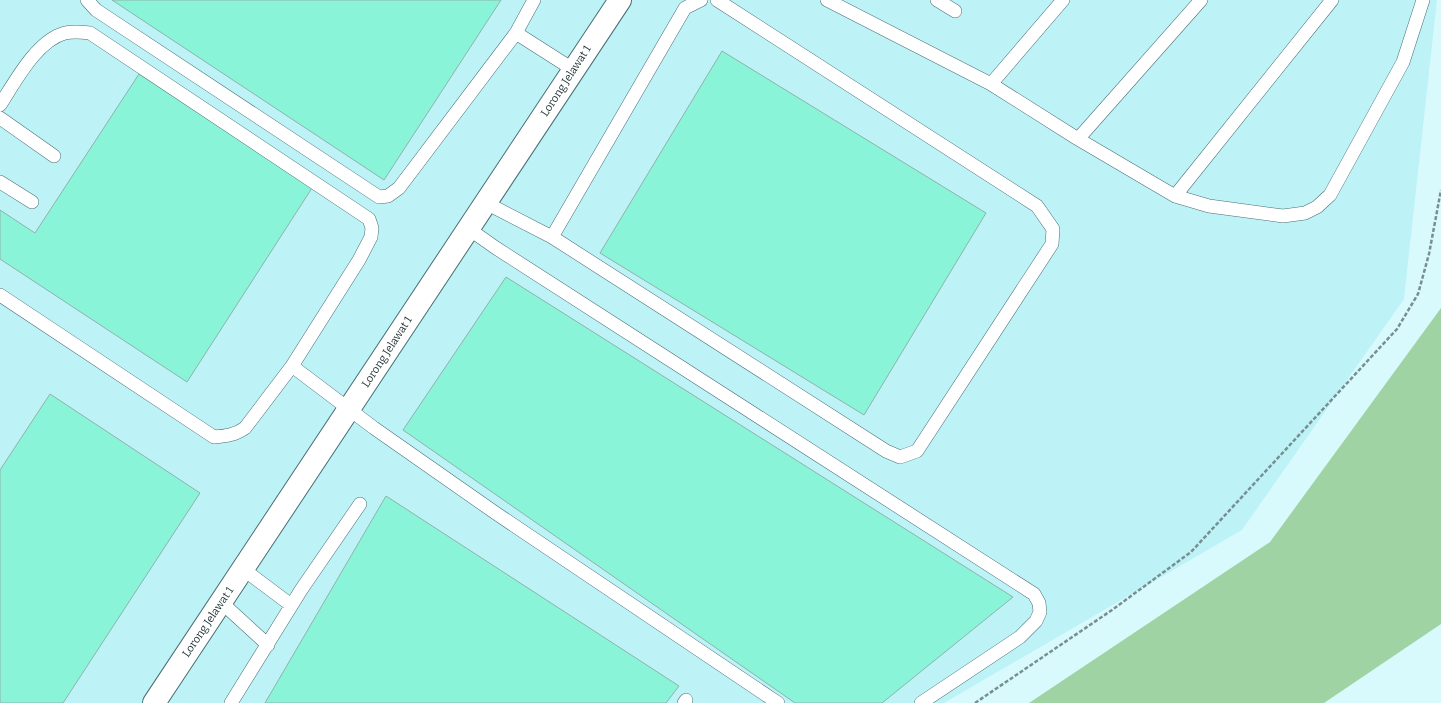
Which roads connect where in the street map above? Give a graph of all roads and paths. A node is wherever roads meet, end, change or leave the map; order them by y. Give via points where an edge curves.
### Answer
1 (87, 0) edge
2 (534, 0) edge
3 (620, 0) edge
4 (701, 0) edge
5 (717, 0) edge
6 (827, 0) edge
7 (937, 0) edge
8 (1063, 0) edge
9 (1202, 0) edge
10 (1332, 0) edge
11 (1423, 0) edge
12 (956, 12) dead end
13 (516, 33) junction
14 (574, 70) junction
15 (990, 84) junction
16 (0, 105) edge
17 (0, 118) edge
18 (1078, 139) junction
19 (54, 156) dead end
20 (0, 182) edge
21 (1441, 190) edge
22 (1175, 196) junction
23 (32, 202) dead end
24 (486, 203) junction
25 (469, 229) junction
26 (552, 237) junction
27 (0, 295) edge
28 (292, 366) junction
29 (350, 409) junction
30 (360, 504) dead end
31 (243, 569) junction
32 (221, 602) junction
33 (291, 605) junction
34 (268, 645) junction
35 (154, 703) edge
36 (231, 703) edge
37 (778, 703) edge
38 (921, 703) edge
39 (975, 703) edge

1 - 13 lane via 96,10 379,197 388,196 399,188
2 - 13 lane
3 - 14 street, Lorong Jelawat 1
4 - 26 lane via 685,8
5 - 26 lane via 1036,206 1053,229 1052,244 917,451 900,457 886,451
6 - 15 lane
7 - 12 lane
8 - 15 lane
9 - 18 lane
10 - 22 lane
11 - 22 lane via 1403,62 1330,195 1317,207 1305,213 1283,216 1209,206
13 - 14 lane
14 - 24 street, Lorong Jelawat 1
15 - 18 lane
16 - 28 lane via 32,56 50,41 65,33 90,33 369,219 371,237 359,260
17 - 19 lane
18 - 22 lane
20 - 23 lane
21 - 39 path via 1418,294 1397,329 1191,552 1112,610
24 - 25 street, Lorong Jelawat 1
24 - 26 lane
25 - 29 street, Lorong Jelawat 1
25 - 38 lane via 1034,594 1040,612 1036,621 1020,637
27 - 28 lane via 214,437 236,434 245,428
28 - 29 lane
29 - 31 street, Lorong Jelawat 1
29 - 37 lane via 497,514
30 - 33 lane
31 - 32 street, Lorong Jelawat 1
31 - 33 lane
32 - 34 lane
32 - 35 street, Lorong Jelawat 1
33 - 34 lane
34 - 36 lane

